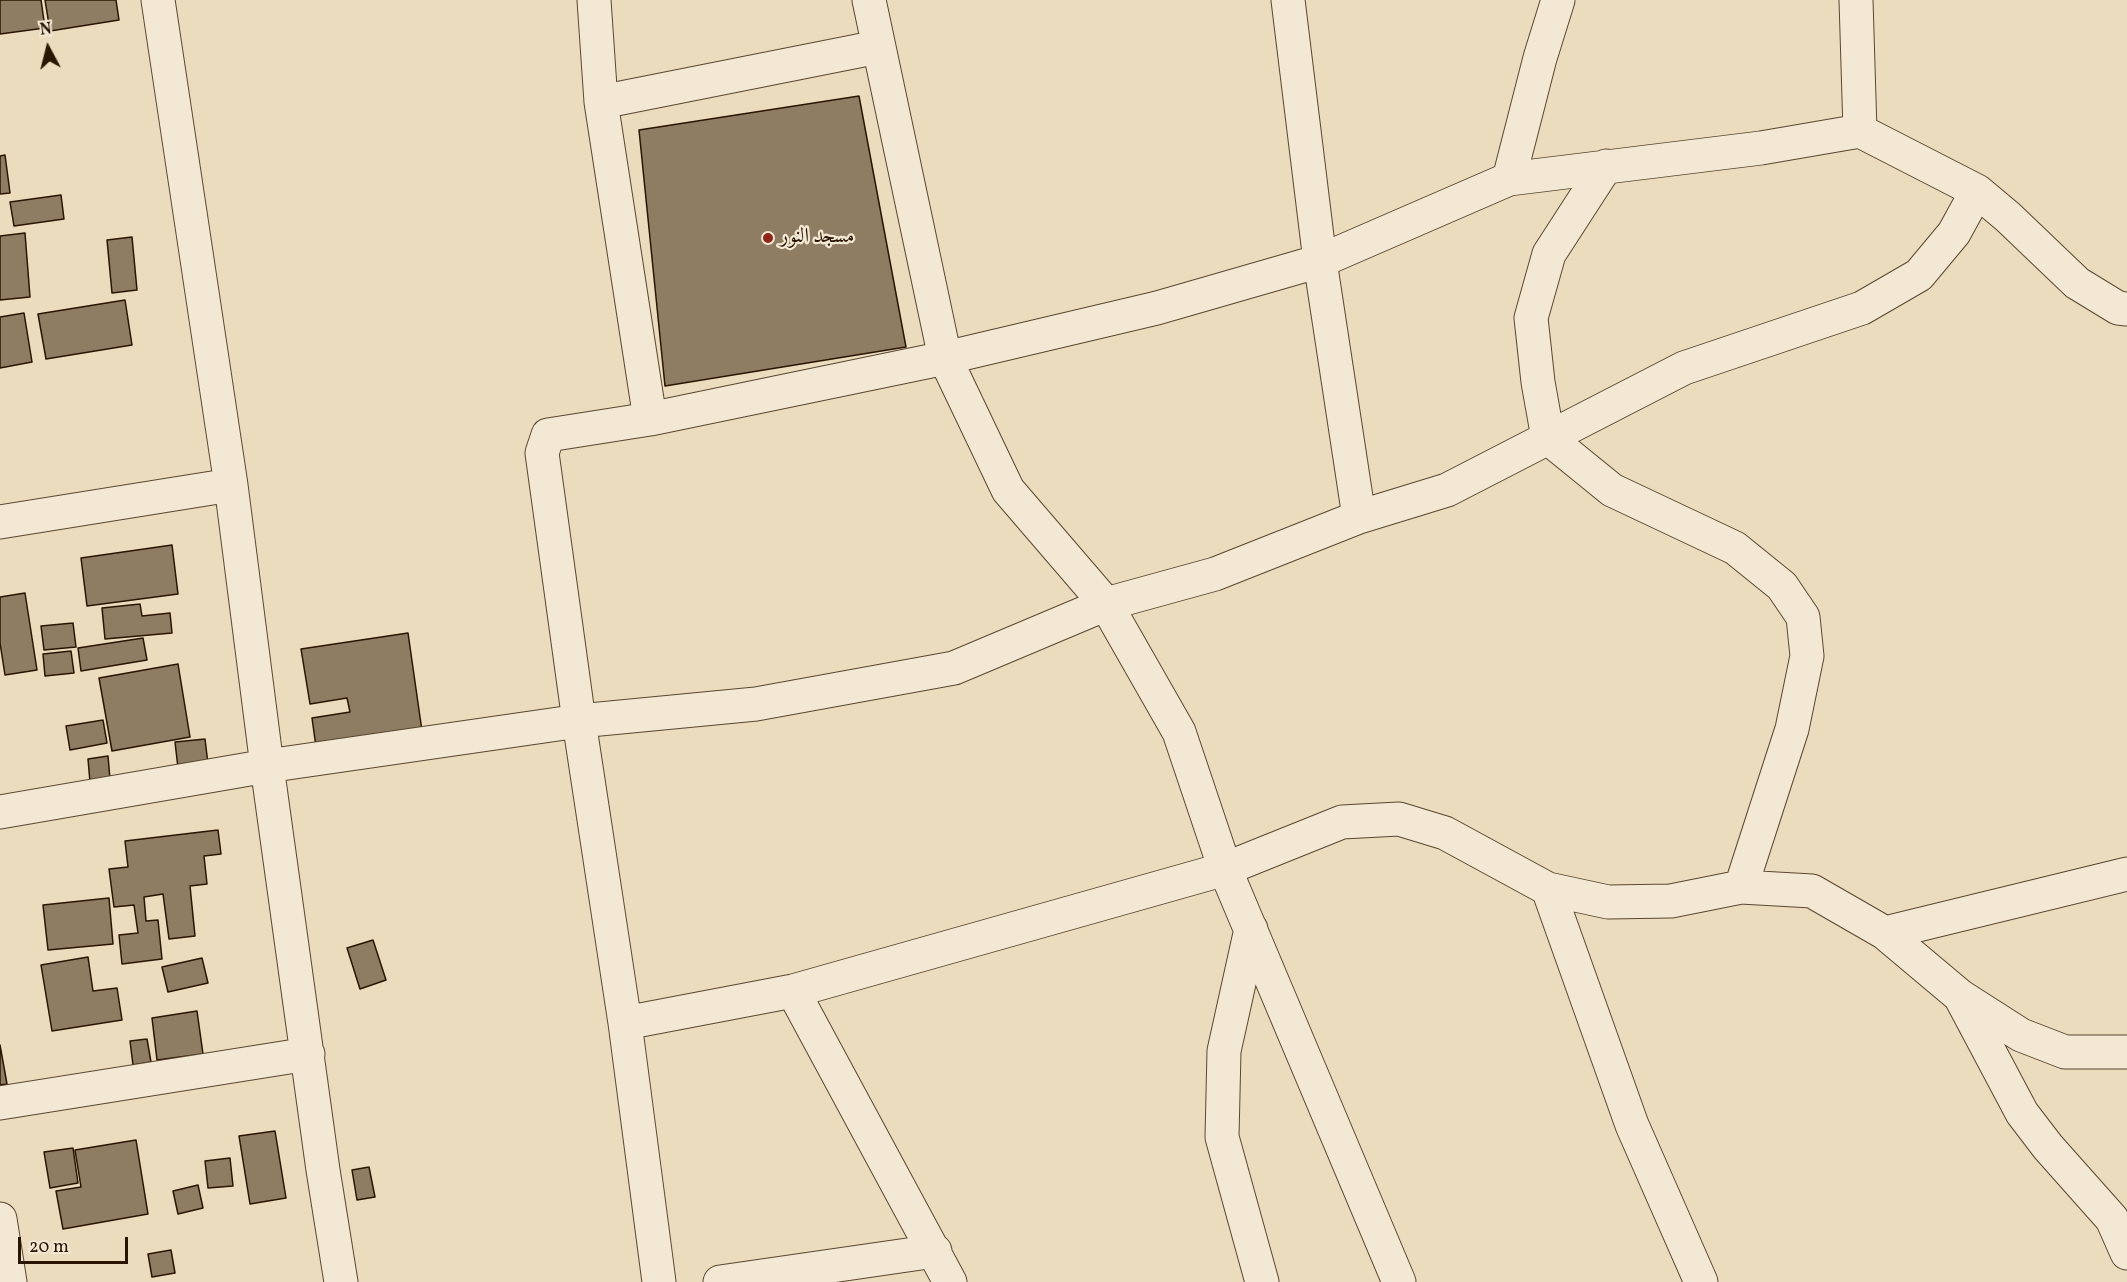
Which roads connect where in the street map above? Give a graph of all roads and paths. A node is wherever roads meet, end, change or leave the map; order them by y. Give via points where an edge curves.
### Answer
1 (158, 0) edge
2 (594, 0) edge
3 (869, 0) edge
4 (1288, 0) edge
5 (1558, 0) edge
6 (1856, 0) edge
7 (878, 47) junction
8 (601, 102) junction
9 (1860, 131) junction
10 (1606, 166) junction
11 (1509, 179) junction
12 (1977, 191) junction
13 (1320, 261) junction
14 (2127, 309) edge
15 (945, 358) junction
16 (650, 419) junction
17 (1548, 438) junction
18 (231, 485) junction
19 (1359, 517) junction
20 (0, 522) edge
21 (1106, 604) junction
22 (579, 721) junction
23 (267, 766) junction
24 (0, 812) edge
25 (1225, 869) junction
26 (2127, 874) edge
27 (1741, 887) junction
28 (1548, 889) junction
29 (1251, 929) junction
30 (1885, 933) junction
31 (793, 990) junction
32 (1960, 996) junction
33 (625, 1023) junction
34 (2127, 1052) edge
35 (308, 1054) junction
36 (0, 1103) edge
37 (0, 1218) edge
38 (935, 1251) junction
39 (2127, 1253) edge
40 (10, 1282) edge
41 (341, 1282) edge
42 (659, 1282) edge
43 (720, 1282) edge
44 (950, 1282) edge
45 (1262, 1282) edge
46 (1399, 1282) edge
47 (1701, 1282) edge

1 - 18 street
2 - 8 street
3 - 7 street
4 - 13 street
5 - 11 street
6 - 9 street
7 - 8 street
7 - 15 street
8 - 16 street
9 - 10 street via 1761,148
9 - 12 street
10 - 11 street
10 - 17 street via 1549,254 1531,318
11 - 13 street
12 - 14 street via 2077,283 2118,308
12 - 17 street via 1954,233 1919,276 1862,308 1684,368
13 - 15 street via 1157,308
13 - 19 street
15 - 16 street
15 - 21 street via 1008,490
16 - 22 street via 548,435 542,453
17 - 19 street via 1447,490
17 - 27 street via 1612,490 1736,548 1782,586 1803,617 1807,656 1792,729
18 - 20 street
18 - 23 street
19 - 21 street via 1215,574
21 - 22 street via 954,668 756,704
21 - 25 street via 1179,732
22 - 23 street
22 - 33 street
23 - 24 street
23 - 35 street
25 - 28 street via 1342,822 1399,819 1445,833
25 - 29 street
25 - 31 street
26 - 30 street
27 - 28 street via 1671,901 1608,902
27 - 30 street via 1812,891
28 - 47 street via 1632,1125
29 - 45 street via 1224,1051 1222,1137
29 - 46 street
30 - 32 street
31 - 33 street
31 - 38 street
32 - 34 street via 2021,1035 2065,1052
32 - 39 street via 2022,1113 2112,1219
33 - 42 street
35 - 36 street
35 - 41 street
37 - 40 street
38 - 43 street
38 - 44 street

